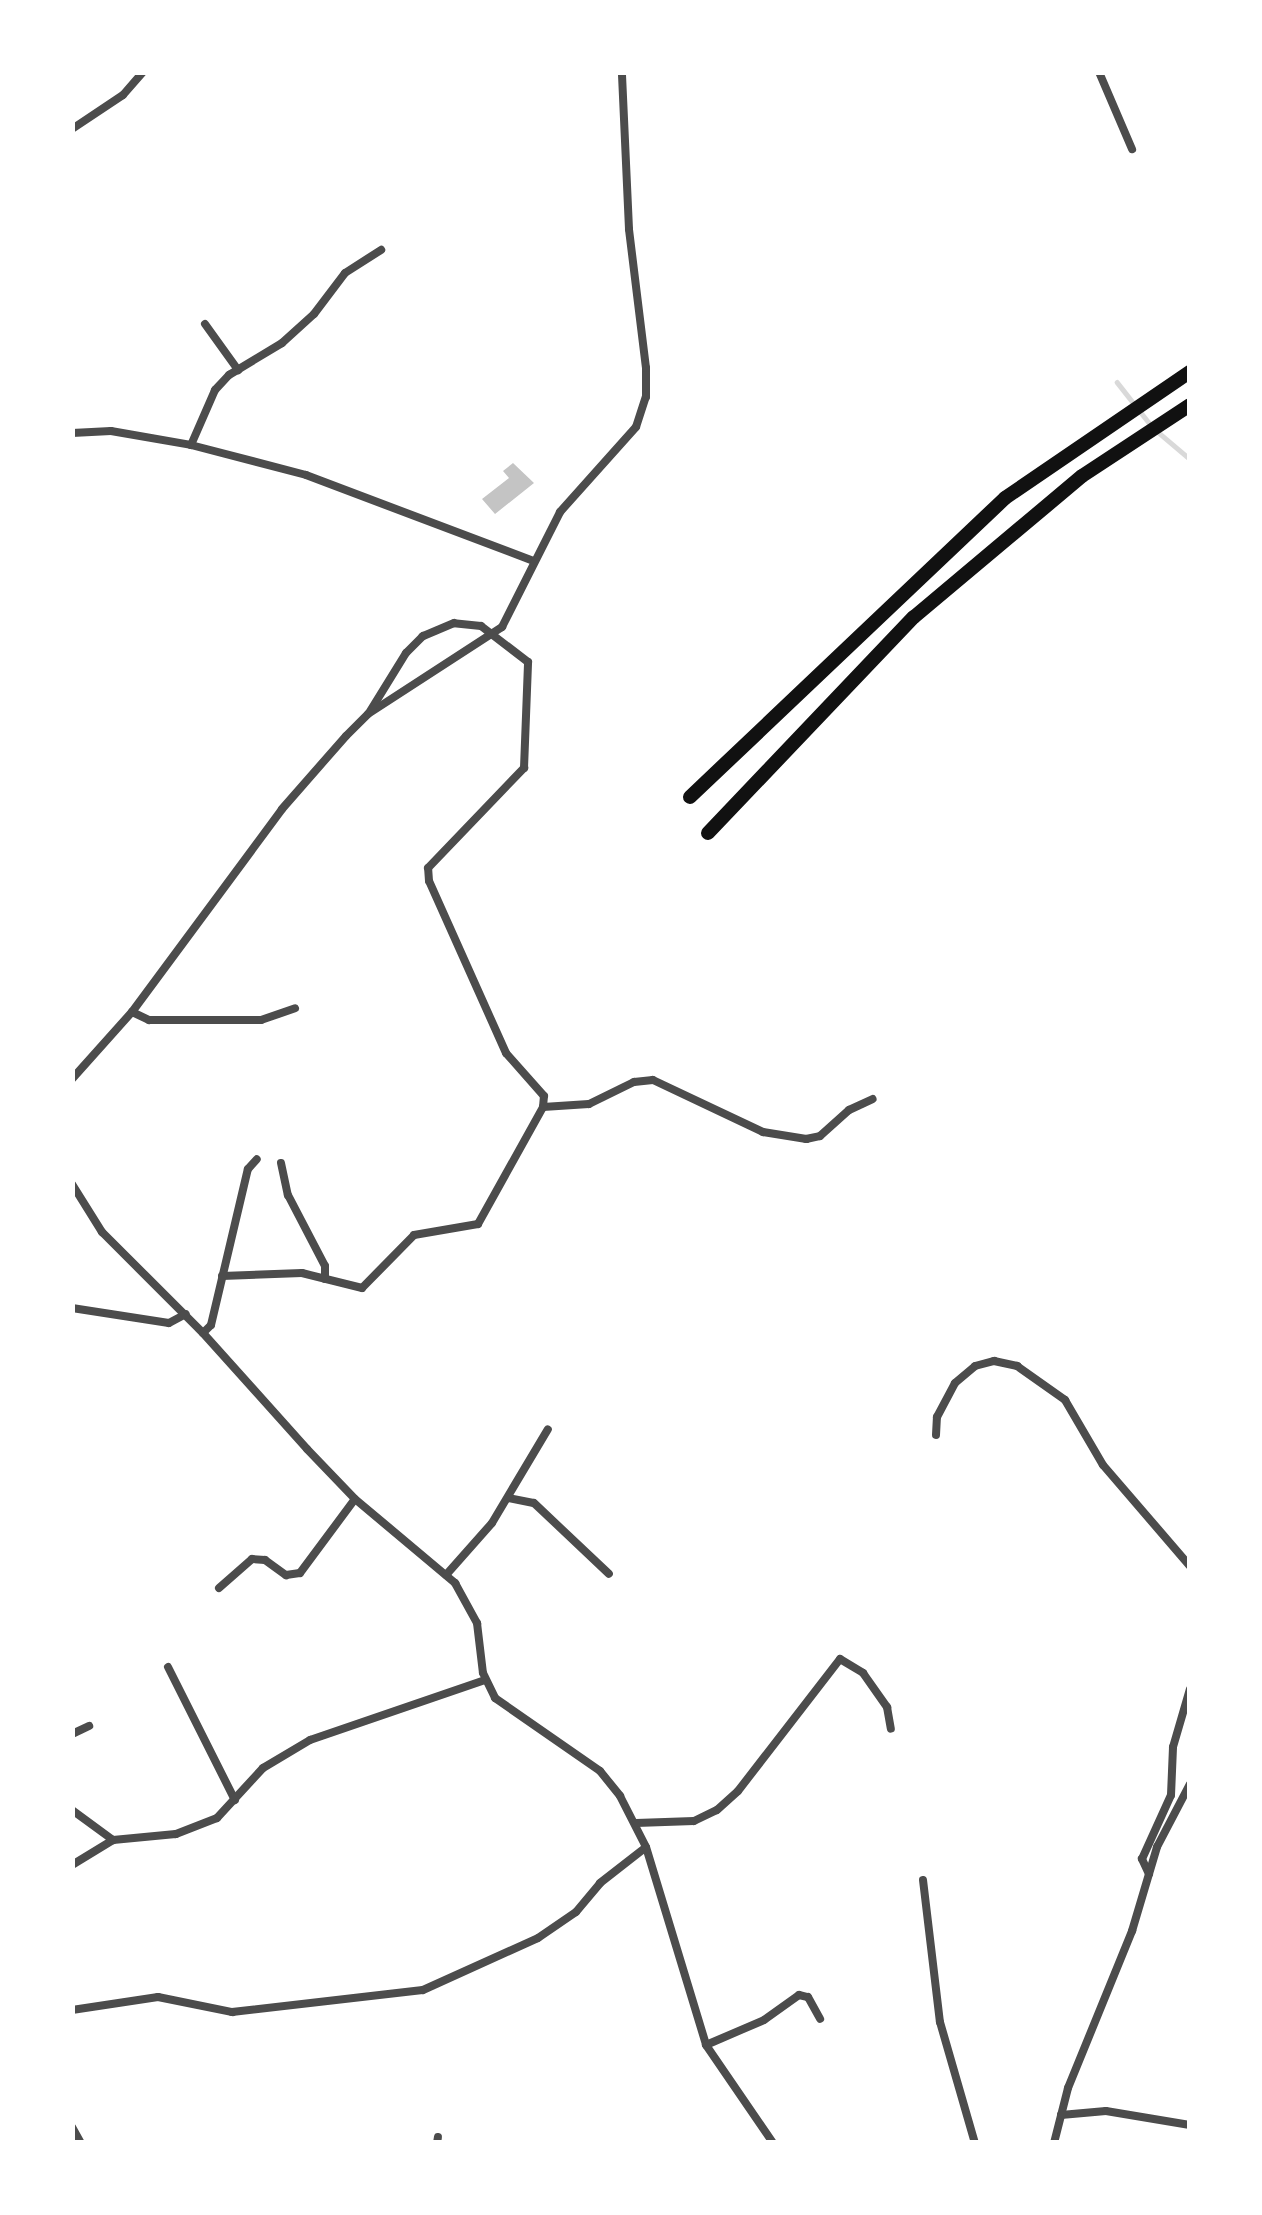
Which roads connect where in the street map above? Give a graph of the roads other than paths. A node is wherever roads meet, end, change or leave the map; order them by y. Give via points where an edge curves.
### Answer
1 (142, 72) edge
2 (622, 72) edge
3 (1099, 72) edge
4 (72, 129) edge
5 (1132, 149) dead end
6 (381, 250) dead end
7 (205, 324) dead end
8 (238, 370) junction
9 (1190, 372) edge
10 (1190, 405) edge
11 (72, 433) edge
12 (191, 445) junction
13 (534, 561) junction
14 (493, 635) junction
15 (368, 714) junction
16 (690, 797) dead end
17 (708, 833) dead end
18 (295, 1008) dead end
19 (132, 1012) junction
20 (72, 1079) edge
21 (873, 1099) dead end
22 (542, 1107) junction
23 (256, 1159) dead end
24 (281, 1163) dead end
25 (72, 1184) edge
26 (222, 1276) junction
27 (325, 1280) junction
28 (72, 1308) edge
29 (186, 1314) junction
30 (203, 1333) junction
31 (548, 1429) dead end
32 (936, 1435) dead end
33 (508, 1498) junction
34 (355, 1499) junction
35 (1190, 1566) edge
36 (609, 1574) dead end
37 (446, 1575) junction
38 (219, 1588) dead end
39 (168, 1667) dead end
40 (485, 1680) junction
41 (1190, 1690) edge
42 (89, 1726) dead end
43 (891, 1730) dead end
44 (72, 1734) edge
45 (1190, 1784) edge
46 (235, 1800) junction
47 (72, 1810) edge
48 (636, 1823) junction
49 (112, 1840) junction
50 (646, 1847) junction
51 (72, 1865) edge
52 (1149, 1875) junction
53 (923, 1880) dead end
54 (72, 2010) edge
55 (820, 2018) dead end
56 (706, 2045) junction
57 (1061, 2115) junction
58 (1190, 2125) edge
59 (72, 2128) edge
60 (82, 2143) edge
61 (773, 2143) edge
62 (975, 2143) edge
63 (1054, 2143) edge

1 - 4 street
2 - 13 street via 646,398 636,428 574,495
3 - 5 street
6 - 8 street via 345,273 282,343
7 - 8 street
8 - 12 street via 215,390
9 - 16 highway via 1005,498
10 - 17 highway via 1082,476 914,617
11 - 12 street
12 - 13 street via 306,475
13 - 14 street via 510,618
14 - 15 street
14 - 15 street via 454,622 423,636
14 - 22 street via 528,662 524,768 436,855 429,881 506,1053 544,1096
15 - 19 street via 282,809
18 - 19 street via 261,1020 149,1020
19 - 20 street
21 - 22 street via 806,1139 763,1132 653,1080 589,1104
22 - 27 street via 478,1223 414,1234 362,1288
23 - 26 street
24 - 27 street
25 - 29 street via 102,1232
26 - 27 street
26 - 30 street
28 - 29 street via 169,1323
29 - 30 street
30 - 34 street
31 - 33 street
32 - 35 street via 955,1383 994,1360 1017,1366 1065,1400 1092,1451
33 - 36 street via 534,1503
33 - 37 street
34 - 37 street
34 - 38 street via 300,1573 252,1559
37 - 40 street via 472,1610
39 - 46 street
40 - 46 street via 310,1740 263,1768
40 - 48 street via 511,1711 600,1772
41 - 52 street via 1173,1747 1172,1795 1142,1859
42 - 44 street
43 - 48 street via 875,1690 840,1659 717,1810 694,1821
45 - 52 street
46 - 49 street via 217,1818 176,1834
47 - 49 street
48 - 50 street
49 - 51 street
50 - 54 street via 538,1938 422,1990 232,2012 158,1997
50 - 56 street
52 - 57 street
53 - 62 street via 940,2022
55 - 56 street via 799,1995
56 - 61 street
57 - 58 street via 1106,2111
57 - 63 street
59 - 60 street

